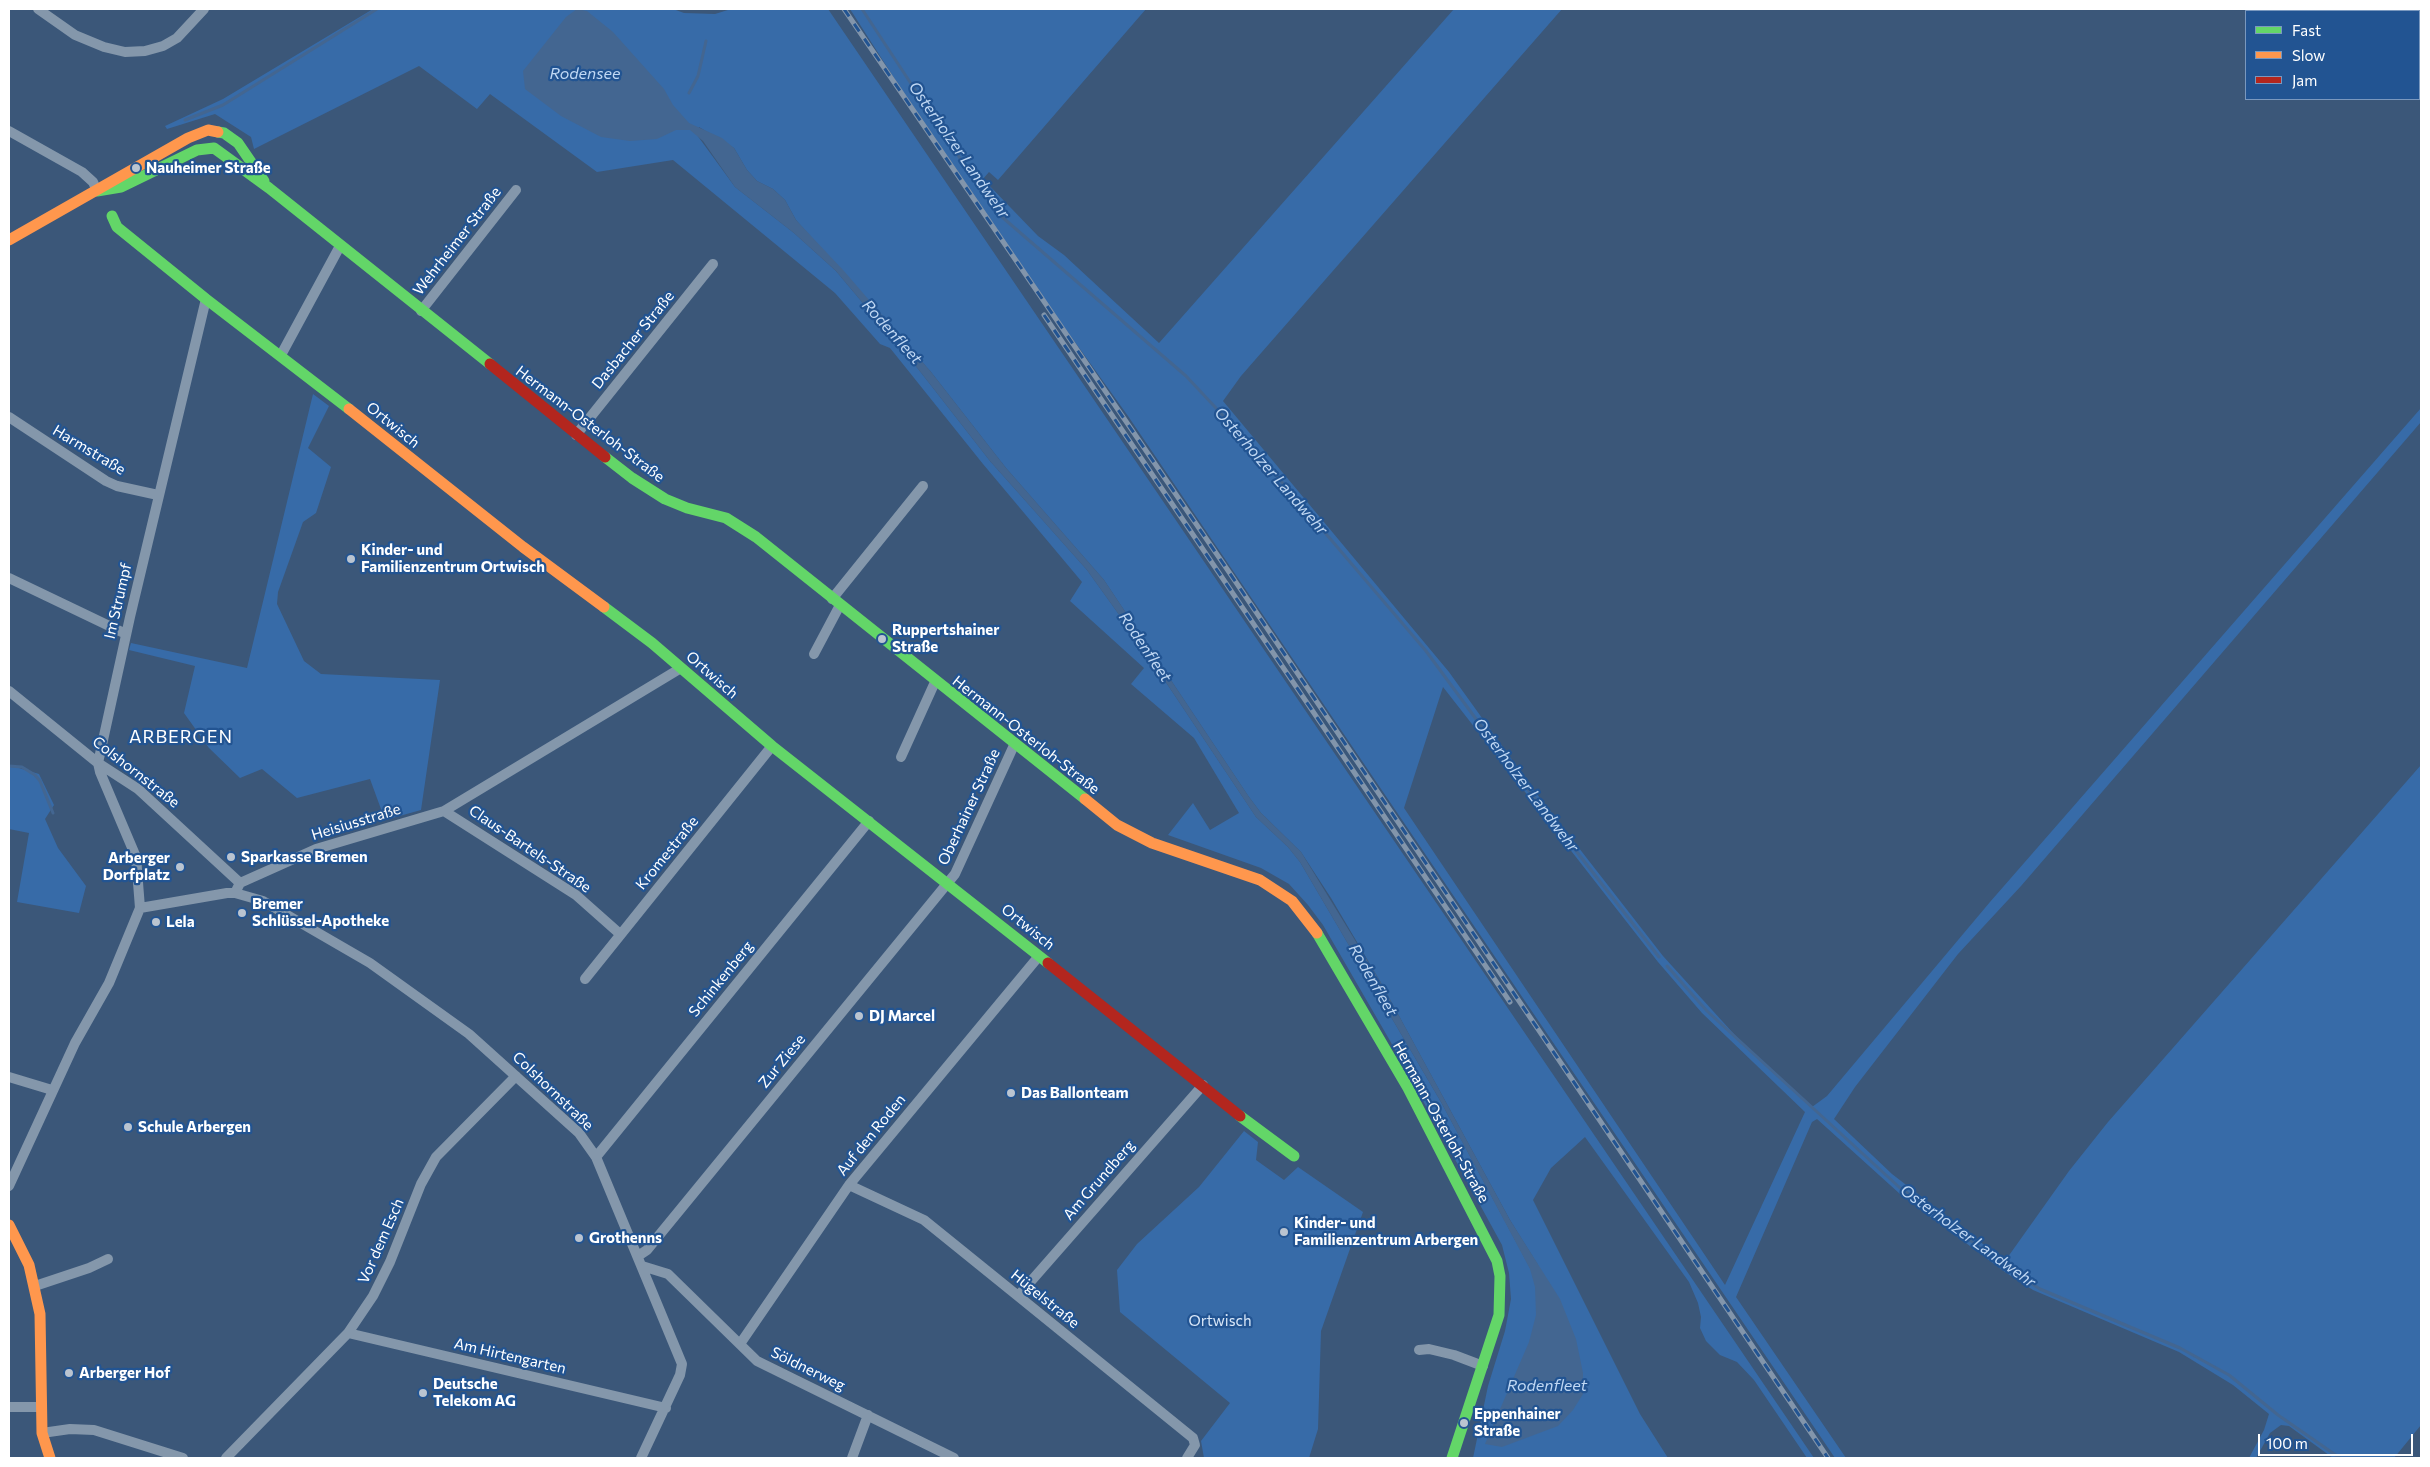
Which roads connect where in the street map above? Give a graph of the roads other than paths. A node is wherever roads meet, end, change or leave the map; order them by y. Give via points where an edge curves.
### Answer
1 (38, 9) edge
2 (204, 9) edge
3 (9, 131) edge
4 (269, 188) junction
5 (97, 190) junction
6 (516, 190) dead end
7 (112, 216) dead end
8 (9, 240) edge
9 (340, 246) junction
10 (713, 264) dead end
11 (206, 299) junction
12 (421, 311) junction
13 (280, 355) junction
14 (9, 417) edge
15 (576, 435) junction
16 (923, 486) dead end
17 (158, 495) junction
18 (9, 578) edge
19 (836, 602) junction
20 (126, 634) junction
21 (814, 654) dead end
22 (681, 668) junction
23 (935, 682) junction
24 (9, 691) edge
25 (1015, 743) junction
26 (772, 746) junction
27 (901, 757) dead end
28 (98, 763) junction
29 (444, 811) junction
30 (869, 821) junction
31 (948, 883) junction
32 (237, 888) junction
33 (140, 908) junction
34 (620, 934) junction
35 (1039, 956) junction
36 (585, 979) dead end
37 (516, 1076) junction
38 (9, 1077) edge
39 (1203, 1085) junction
40 (52, 1090) junction
41 (1294, 1156) dead end
42 (596, 1157) junction
43 (849, 1185) junction
44 (9, 1186) edge
45 (9, 1225) edge
46 (108, 1259) dead end
47 (640, 1261) junction
48 (35, 1286) junction
49 (1018, 1296) junction
50 (348, 1333) junction
51 (740, 1344) junction
52 (1419, 1350) dead end
53 (1483, 1366) junction
54 (9, 1407) edge
55 (40, 1407) junction
56 (666, 1408) junction
57 (868, 1415) junction
58 (42, 1433) junction
59 (50, 1458) edge
60 (183, 1458) edge
61 (226, 1458) edge
62 (641, 1458) edge
63 (852, 1458) edge
64 (954, 1458) edge
65 (1187, 1458) edge
66 (1452, 1458) edge

1 - 2 street via 75,36 125,52 163,46 177,38
3 - 5 street via 82,172
4 - 5 street, Hermann-Osterloh-Straße via 214,148 197,150 121,187
4 - 5 street, Hermann-Osterloh-Straße via 238,143 224,132 208,130
4 - 9 street, Hermann-Osterloh-Straße
5 - 8 street
6 - 12 street, Wehrheimer Straße
7 - 11 street, Ortwisch via 117,227
9 - 12 street, Hermann-Osterloh-Straße
9 - 13 street
10 - 15 street, Dasbacher Straße
11 - 13 street, Ortwisch
11 - 17 street, Im Strumpf
12 - 15 street, Hermann-Osterloh-Straße
13 - 22 street, Ortwisch
14 - 17 street, Harmstraße via 106,481
15 - 19 street, Hermann-Osterloh-Straße via 649,490 687,508 738,524
16 - 19 street
17 - 20 street, Im Strumpf
18 - 20 street
19 - 21 street
19 - 23 street, Hermann-Osterloh-Straße
20 - 28 street, Im Strumpf
22 - 26 street, Ortwisch
22 - 29 street, Heisiusstraße
23 - 25 street, Hermann-Osterloh-Straße
23 - 27 street
24 - 28 street, Colshornstraße
25 - 31 street, Oberhainer Straße
25 - 53 street, Hermann-Osterloh-Straße via 1128,832 1260,880 1303,913 1408,1088 1497,1261 1499,1315
26 - 30 street, Ortwisch
26 - 34 street, Kromestraße
28 - 32 street, Colshornstraße via 138,789
28 - 33 street via 136,857
29 - 32 street, Heisiusstraße via 316,849
29 - 34 street, Claus-Bartels-Straße via 576,895
30 - 31 street, Ortwisch
30 - 42 street, Schinkenberg
31 - 35 street, Ortwisch
31 - 47 street, Zur Ziese
32 - 33 street, Heisiusstraße
32 - 37 street, Colshornstraße via 377,968 469,1034
33 - 40 street via 109,984 74,1043
34 - 36 street, Kromestraße
35 - 39 street, Ortwisch
35 - 43 street, Auf den Roden
37 - 42 street, Colshornstraße via 579,1134
37 - 50 street, Vor dem Esch via 436,1157 421,1184 373,1296
38 - 40 street
39 - 41 street, Ortwisch
39 - 49 street, Am Grundberg
40 - 44 street
42 - 47 street, Colshornstraße
43 - 49 street, Hügelstraße via 924,1220
43 - 51 street, Auf den Roden
45 - 48 street via 29,1265
46 - 48 street
47 - 51 street, Söldnerweg via 668,1274
47 - 56 street, Colshornstraße via 682,1364
48 - 55 street via 42,1342
49 - 65 street, Hügelstraße via 1193,1438 1196,1445
50 - 56 street, Am Hirtengarten
50 - 61 street, Vor dem Esch
51 - 57 street, Söldnerweg via 757,1361
52 - 53 street via 1454,1355
53 - 66 street, Hermann-Osterloh-Straße
54 - 55 street
55 - 58 street
56 - 62 street, Colshornstraße
57 - 63 street
57 - 64 street, Söldnerweg
58 - 59 street
58 - 60 street via 94,1430

